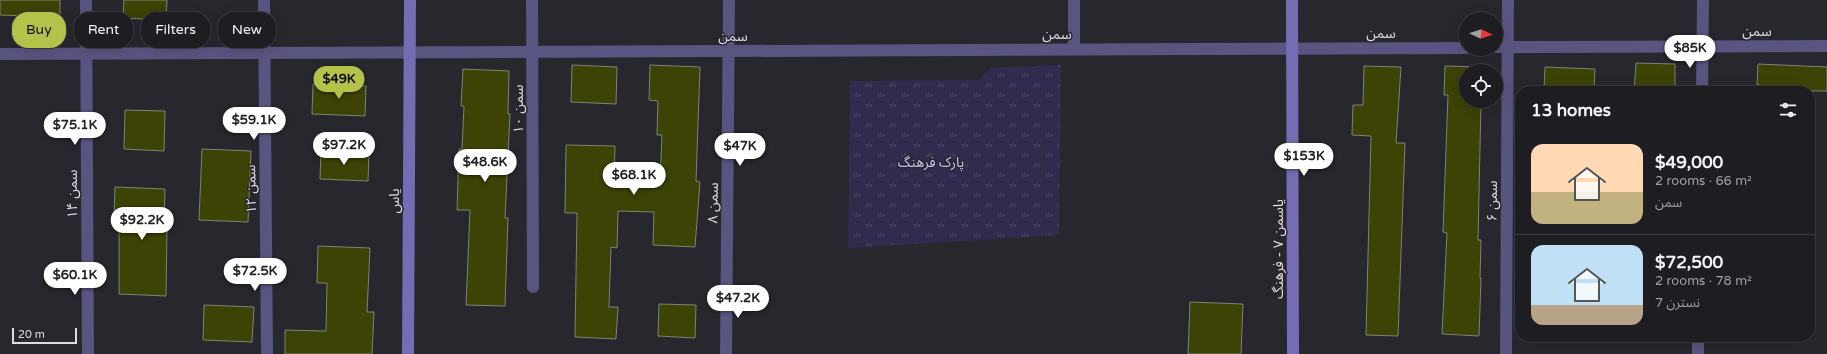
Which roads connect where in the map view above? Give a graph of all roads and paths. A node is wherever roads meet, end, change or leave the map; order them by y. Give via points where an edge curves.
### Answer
1 (86, 0) edge
2 (264, 0) edge
3 (410, 0) edge
4 (532, 0) edge
5 (729, 0) edge
6 (1074, 0) edge
7 (1292, 0) edge
8 (1508, 0) edge
9 (1703, 0) edge
10 (1503, 39) edge
11 (1702, 46) junction
12 (1827, 46) edge
13 (1503, 47) edge
14 (1292, 48) junction
15 (1459, 48) edge
16 (1074, 49) junction
17 (730, 51) junction
18 (410, 52) junction
19 (533, 52) junction
20 (265, 53) junction
21 (0, 54) edge
22 (86, 54) junction
23 (1502, 56) edge
24 (1702, 86) edge
25 (534, 287) dead end
26 (1698, 342) edge
27 (88, 354) edge
28 (267, 354) edge
29 (408, 354) edge
30 (726, 354) edge
31 (1293, 354) edge
32 (1506, 354) edge
33 (1698, 354) edge

1 - 22 street, سمن ۱۴
2 - 20 street, سمن ۱۲
3 - 18 street, یاس
4 - 19 street, سمن ۱۰
5 - 17 street, سمن ۸
6 - 16 street
7 - 14 street, یاسمن ۷ - فرهنگ
8 - 10 street, سمن ۶
9 - 11 street
11 - 12 street, سمن
11 - 13 street, سمن
11 - 24 street
14 - 15 street, سمن
14 - 16 street, سمن
14 - 31 street, یاسمن ۷ - فرهنگ
16 - 17 street, سمن
17 - 19 street, سمن
17 - 30 street, سمن ۸
18 - 19 street, سمن
18 - 20 street, سمن
18 - 29 street, یاس
19 - 25 street, سمن ۱۰
20 - 22 street, سمن
20 - 28 street, سمن ۱۲
21 - 22 street, سمن
22 - 27 street, سمن ۱۴
23 - 32 street, سمن ۶
26 - 33 street

